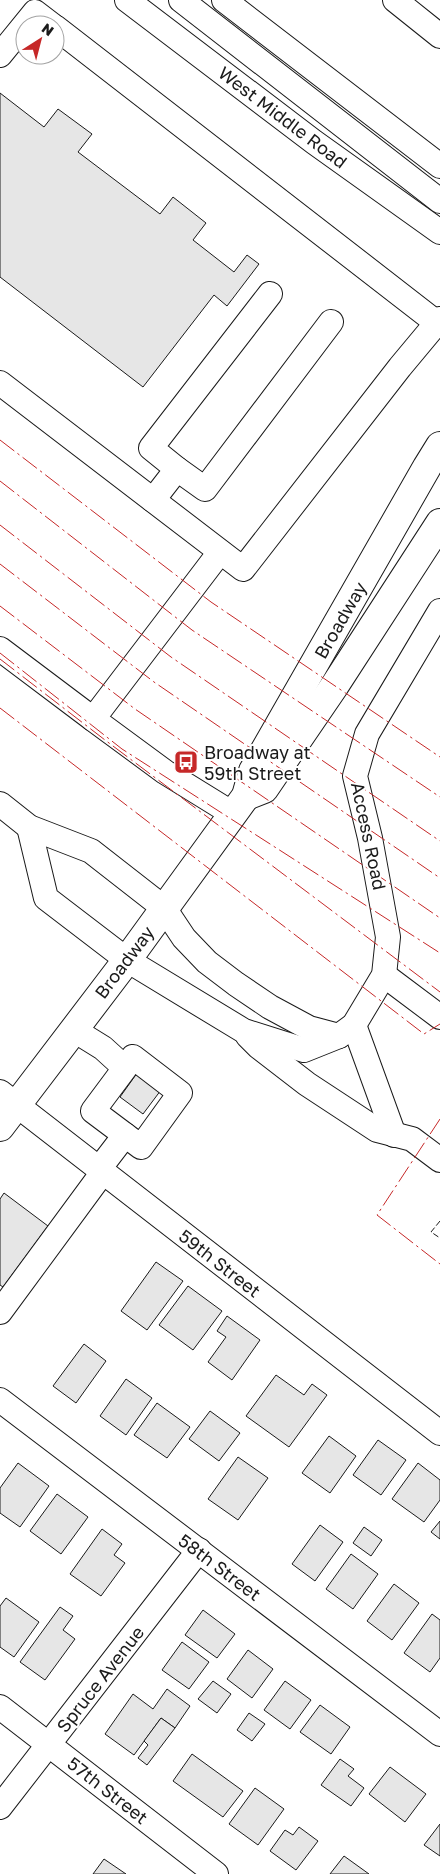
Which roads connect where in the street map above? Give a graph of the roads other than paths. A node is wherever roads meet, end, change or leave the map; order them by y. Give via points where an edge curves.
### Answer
1 (127, 0) edge
2 (181, 0) edge
3 (224, 0) edge
4 (395, 0) edge
5 (65, 35) edge
6 (440, 36) edge
7 (15, 37) edge
8 (0, 55) edge
9 (440, 166) edge
10 (440, 201) edge
11 (440, 232) edge
12 (270, 294) dead end
13 (439, 321) edge
14 (331, 322) dead end
15 (0, 383) edge
16 (433, 456) edge
17 (177, 469) junction
18 (153, 500) junction
19 (440, 523) edge
20 (220, 552) junction
21 (440, 611) edge
22 (0, 649) edge
23 (93, 719) junction
24 (0, 804) edge
25 (239, 805) junction
26 (30, 827) junction
27 (164, 908) junction
28 (126, 960) junction
29 (384, 975) junction
30 (440, 1017) edge
31 (74, 1030) junction
32 (244, 1031) junction
33 (347, 1031) junction
34 (126, 1068) junction
35 (9, 1099) edge
36 (0, 1127) edge
37 (394, 1134) junction
38 (125, 1135) junction
39 (440, 1160) edge
40 (101, 1171) junction
41 (0, 1312) edge
42 (0, 1400) edge
43 (440, 1433) edge
44 (199, 1550) junction
45 (0, 1707) edge
46 (440, 1734) edge
47 (49, 1744) junction
48 (0, 1807) edge
49 (216, 1874) edge

1 - 11 street, West Middle Road via 314,142
2 - 10 street, West Middle Road
3 - 9 street
4 - 6 street
5 - 13 street
7 - 8 street
12 - 17 street via 151,448
13 - 20 street via 243,570
14 - 17 street via 205,489
15 - 18 street
16 - 25 main road, Broadway via 253,771
17 - 18 street
18 - 20 street
19 - 25 main road, Broadway via 264,789
20 - 23 street
21 - 29 street, Access Road via 367,734 355,776 388,937
22 - 23 street
23 - 25 street via 165,772
24 - 26 street
25 - 27 main road, Broadway
26 - 27 street via 91,851
26 - 28 street via 46,898
27 - 28 main road, Broadway
27 - 33 street via 189,944 207,962 270,1007 310,1028
28 - 31 main road, Broadway
28 - 32 street
29 - 30 street
29 - 33 street, Access Road
31 - 34 street
31 - 35 main road, Broadway
32 - 33 street via 304,1050
32 - 37 street via 259,1047 307,1084 377,1130
33 - 37 street
34 - 38 street via 93,1111
34 - 38 street via 133,1057 180,1093 141,1147
35 - 36 main road, Broadway
35 - 40 street, 59th Street
37 - 39 street via 412,1139
38 - 40 street
40 - 41 street
40 - 43 street, 59th Street
42 - 44 street, 58th Street
44 - 46 street, 58th Street
44 - 47 street, Spruce Avenue
45 - 47 street, 57th Street
47 - 48 street, Spruce Avenue
47 - 49 street, 57th Street

